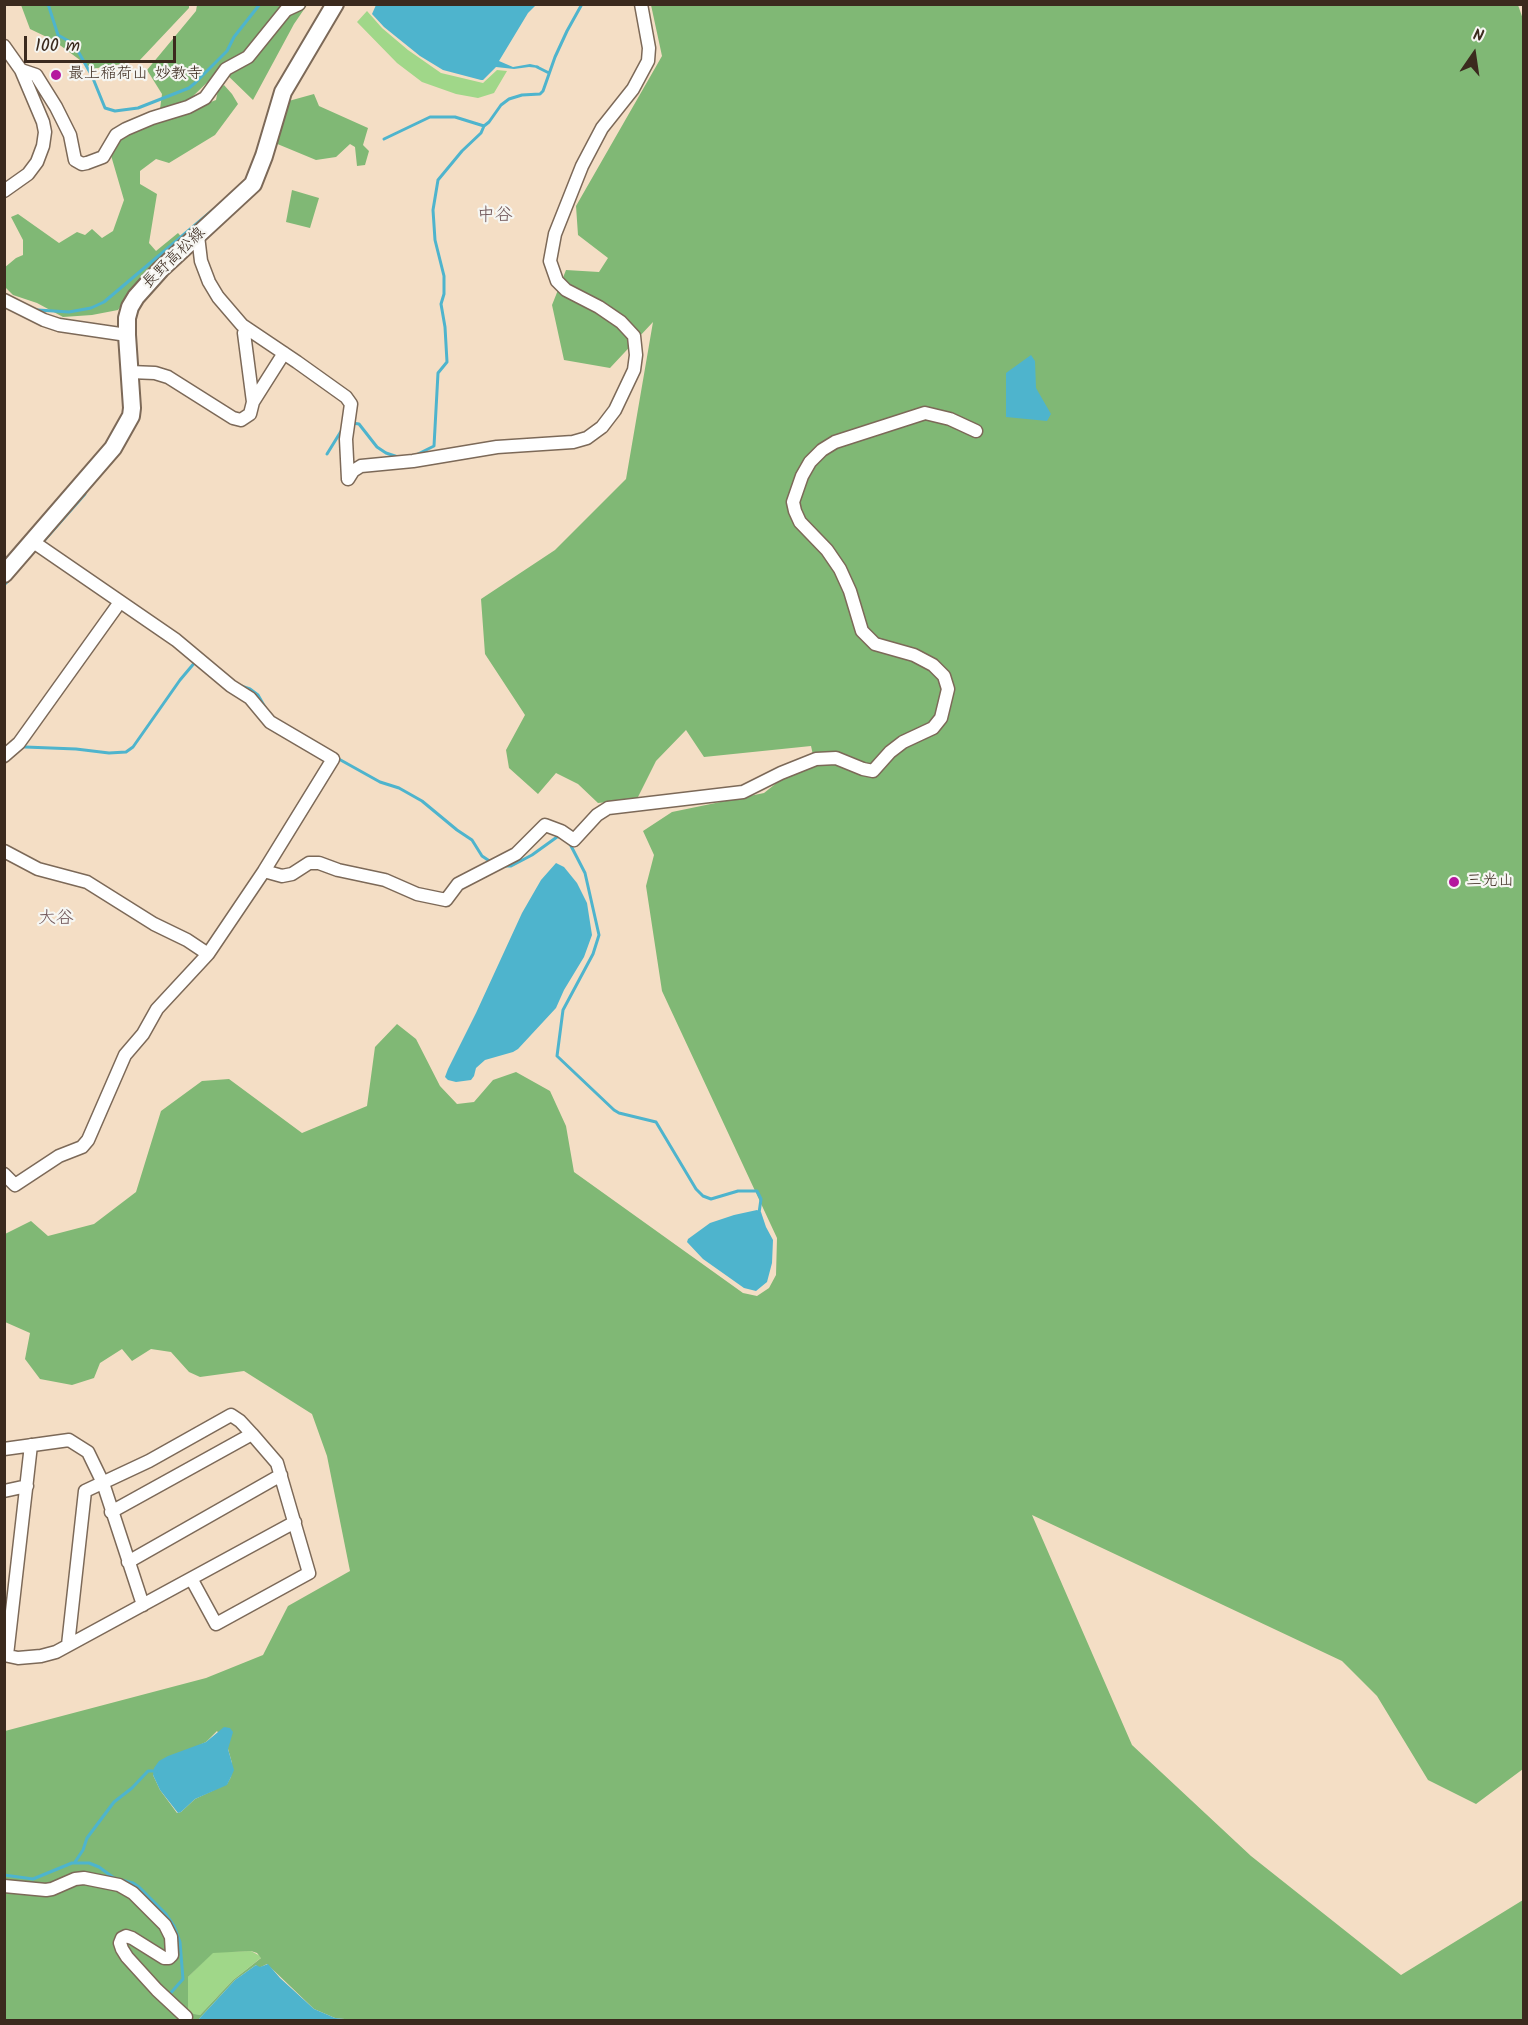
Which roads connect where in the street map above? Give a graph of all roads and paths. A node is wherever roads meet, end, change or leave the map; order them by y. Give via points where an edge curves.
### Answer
1 (299, 4) edge
2 (335, 4) edge
3 (641, 4) edge
4 (4, 46) edge
5 (21, 70) junction
6 (4, 191) edge
7 (198, 236) junction
8 (4, 300) edge
9 (246, 328) junction
10 (127, 335) junction
11 (284, 353) junction
12 (130, 372) junction
13 (253, 402) junction
14 (976, 431) dead end
15 (37, 544) junction
16 (4, 574) edge
17 (120, 602) junction
18 (4, 756) edge
19 (4, 851) edge
20 (264, 871) junction
21 (208, 954) junction
22 (4, 1174) edge
23 (252, 1434) junction
24 (31, 1445) junction
25 (4, 1449) edge
26 (281, 1474) junction
27 (103, 1483) junction
28 (27, 1486) junction
29 (4, 1491) edge
30 (111, 1512) junction
31 (295, 1522) junction
32 (128, 1562) junction
33 (192, 1580) junction
34 (143, 1605) junction
35 (8, 1621) edge
36 (68, 1645) junction
37 (6, 1655) edge
38 (4, 1886) edge
39 (186, 2017) dead end

1 - 5 street via 286,10 248,57 226,69 205,98 126,129 116,135 104,157 87,163 75,160 70,135 36,75
2 - 7 main road, 長野高松線 via 283,92 253,184
3 - 11 street via 648,61 633,89 602,128 582,166 555,234 550,261 557,281 566,290 599,307 634,336 634,370 615,410 602,427 573,442 497,447 361,466 348,479 346,439 351,404
4 - 5 street
5 - 6 street via 45,132 37,162 28,174
7 - 9 street via 209,282
7 - 10 main road, 長野高松線 via 135,297 127,318
8 - 10 street via 58,325
9 - 11 street
9 - 13 street
10 - 12 main road, 長野高松線
11 - 13 street
12 - 13 street via 168,377 232,418 241,420 250,414
12 - 15 main road, 長野高松線 via 130,416 112,448
14 - 20 street via 925,413 835,442 810,462 794,502 800,522 840,569 861,631 875,644 933,665 944,676 948,689 941,718 933,728 903,742 873,771 836,758 816,759 743,792 608,808 574,840 545,825 516,854 458,884 446,900 319,863 309,863 282,876
15 - 16 main road, 長野高松線
15 - 17 street
17 - 18 street via 19,743
17 - 20 street via 250,698 270,722 333,759
19 - 21 street via 38,869 87,882
20 - 21 street
21 - 22 street via 157,1010 125,1055 82,1147 59,1156 15,1185
23 - 26 street via 278,1463
23 - 27 street via 231,1416
23 - 30 street
24 - 25 street
24 - 27 street via 69,1440 88,1452
24 - 28 street
26 - 31 street
26 - 32 street
27 - 30 street
27 - 36 street via 85,1491
28 - 29 street
28 - 35 street
30 - 32 street
31 - 33 street
31 - 33 street via 309,1573 216,1624
32 - 34 street
33 - 34 street
34 - 36 street
35 - 37 street
36 - 37 street via 41,1656
38 - 39 street via 46,1890 84,1878 119,1885 133,1893 165,1926 171,1937 172,1955 165,1958 126,1936 120,1943 127,1957

